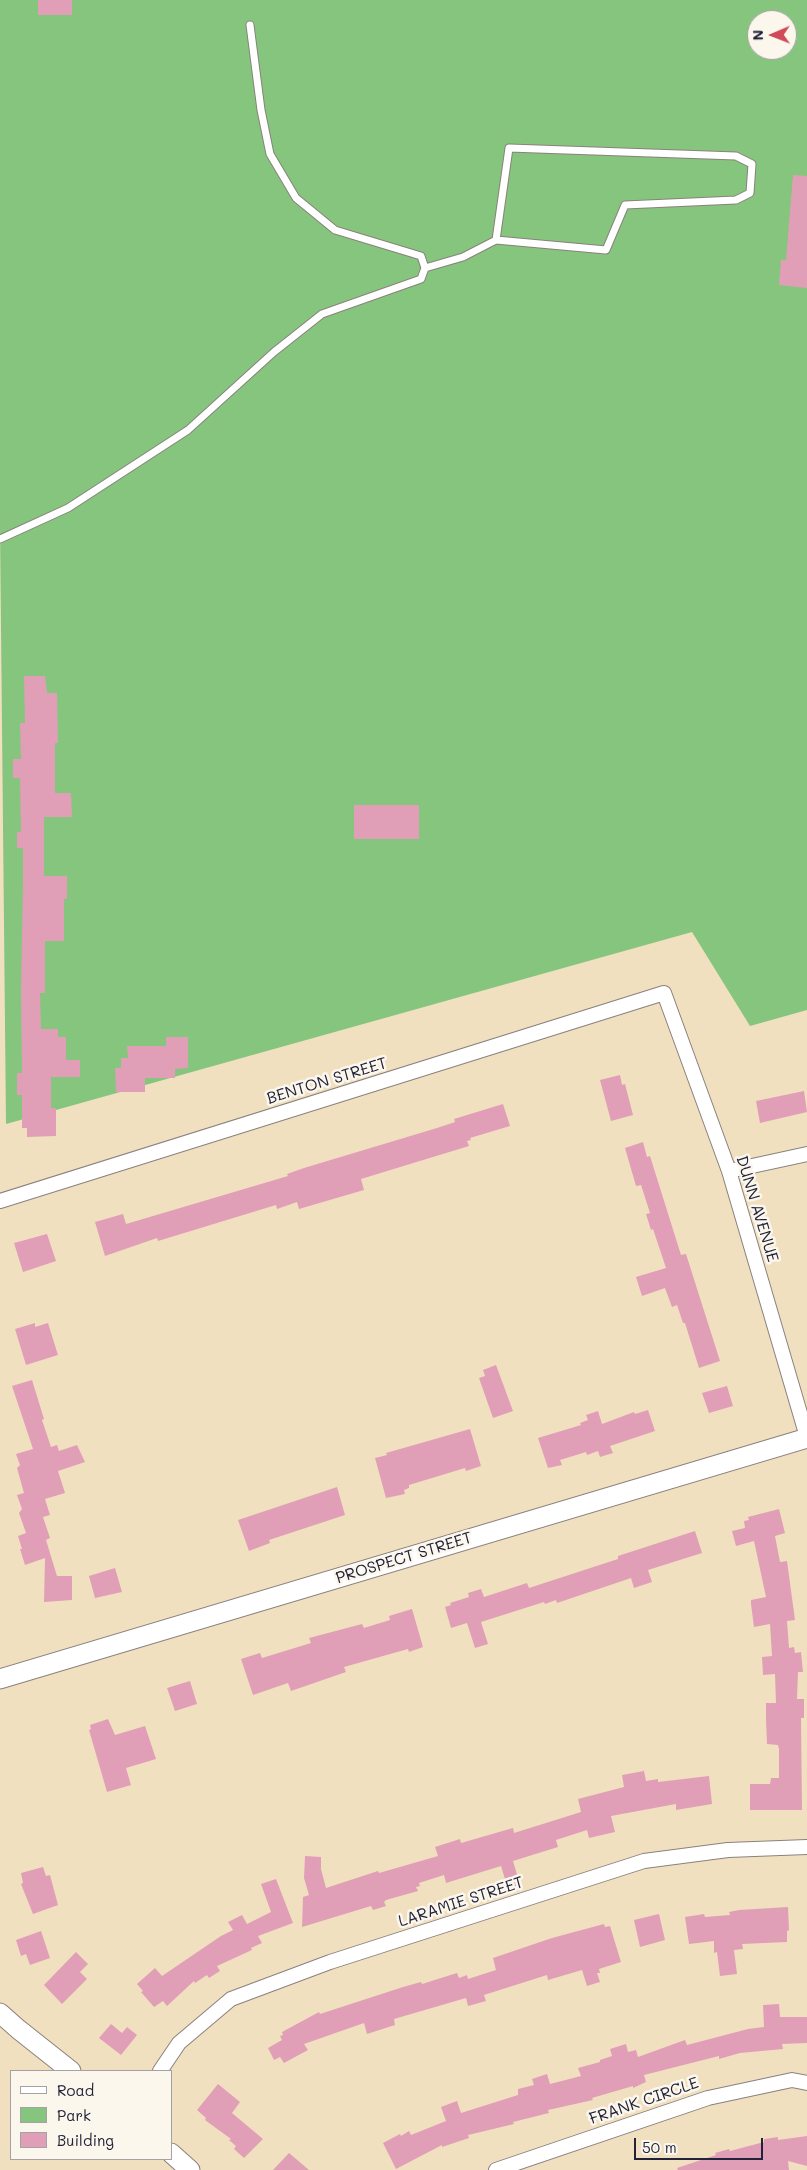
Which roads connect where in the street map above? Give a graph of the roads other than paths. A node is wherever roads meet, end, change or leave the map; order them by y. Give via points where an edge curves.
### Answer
1 (250, 25) dead end
2 (496, 240) junction
3 (425, 268) junction
4 (0, 538) edge
5 (664, 993) joint
6 (807, 1154) edge
7 (729, 1171) junction
8 (0, 1202) edge
9 (807, 1438) edge
10 (0, 1679) edge
11 (807, 1847) edge
12 (0, 2013) edge
13 (70, 2070) edge
14 (161, 2070) edge
15 (807, 2083) edge
16 (172, 2154) edge
17 (190, 2170) edge
18 (496, 2170) edge

1 - 3 lane via 270,154 296,198 335,230 421,256
2 - 2 lane via 606,250 625,206 736,200 750,194 752,164 736,156 509,148
2 - 3 lane via 463,257
3 - 4 lane via 421,279 322,314 274,352 188,430 68,508
5 - 7 street, DUNN AVENUE
5 - 8 street, BENTON STREET
6 - 7 street
7 - 9 street, DUNN AVENUE
9 - 10 street, PROSPECT STREET
11 - 14 street, LARAMIE STREET via 728,1850 644,1861 330,1962 232,1999 179,2044
12 - 13 street
15 - 18 street, FRANK CIRCLE via 792,2080 708,2098
16 - 17 street

